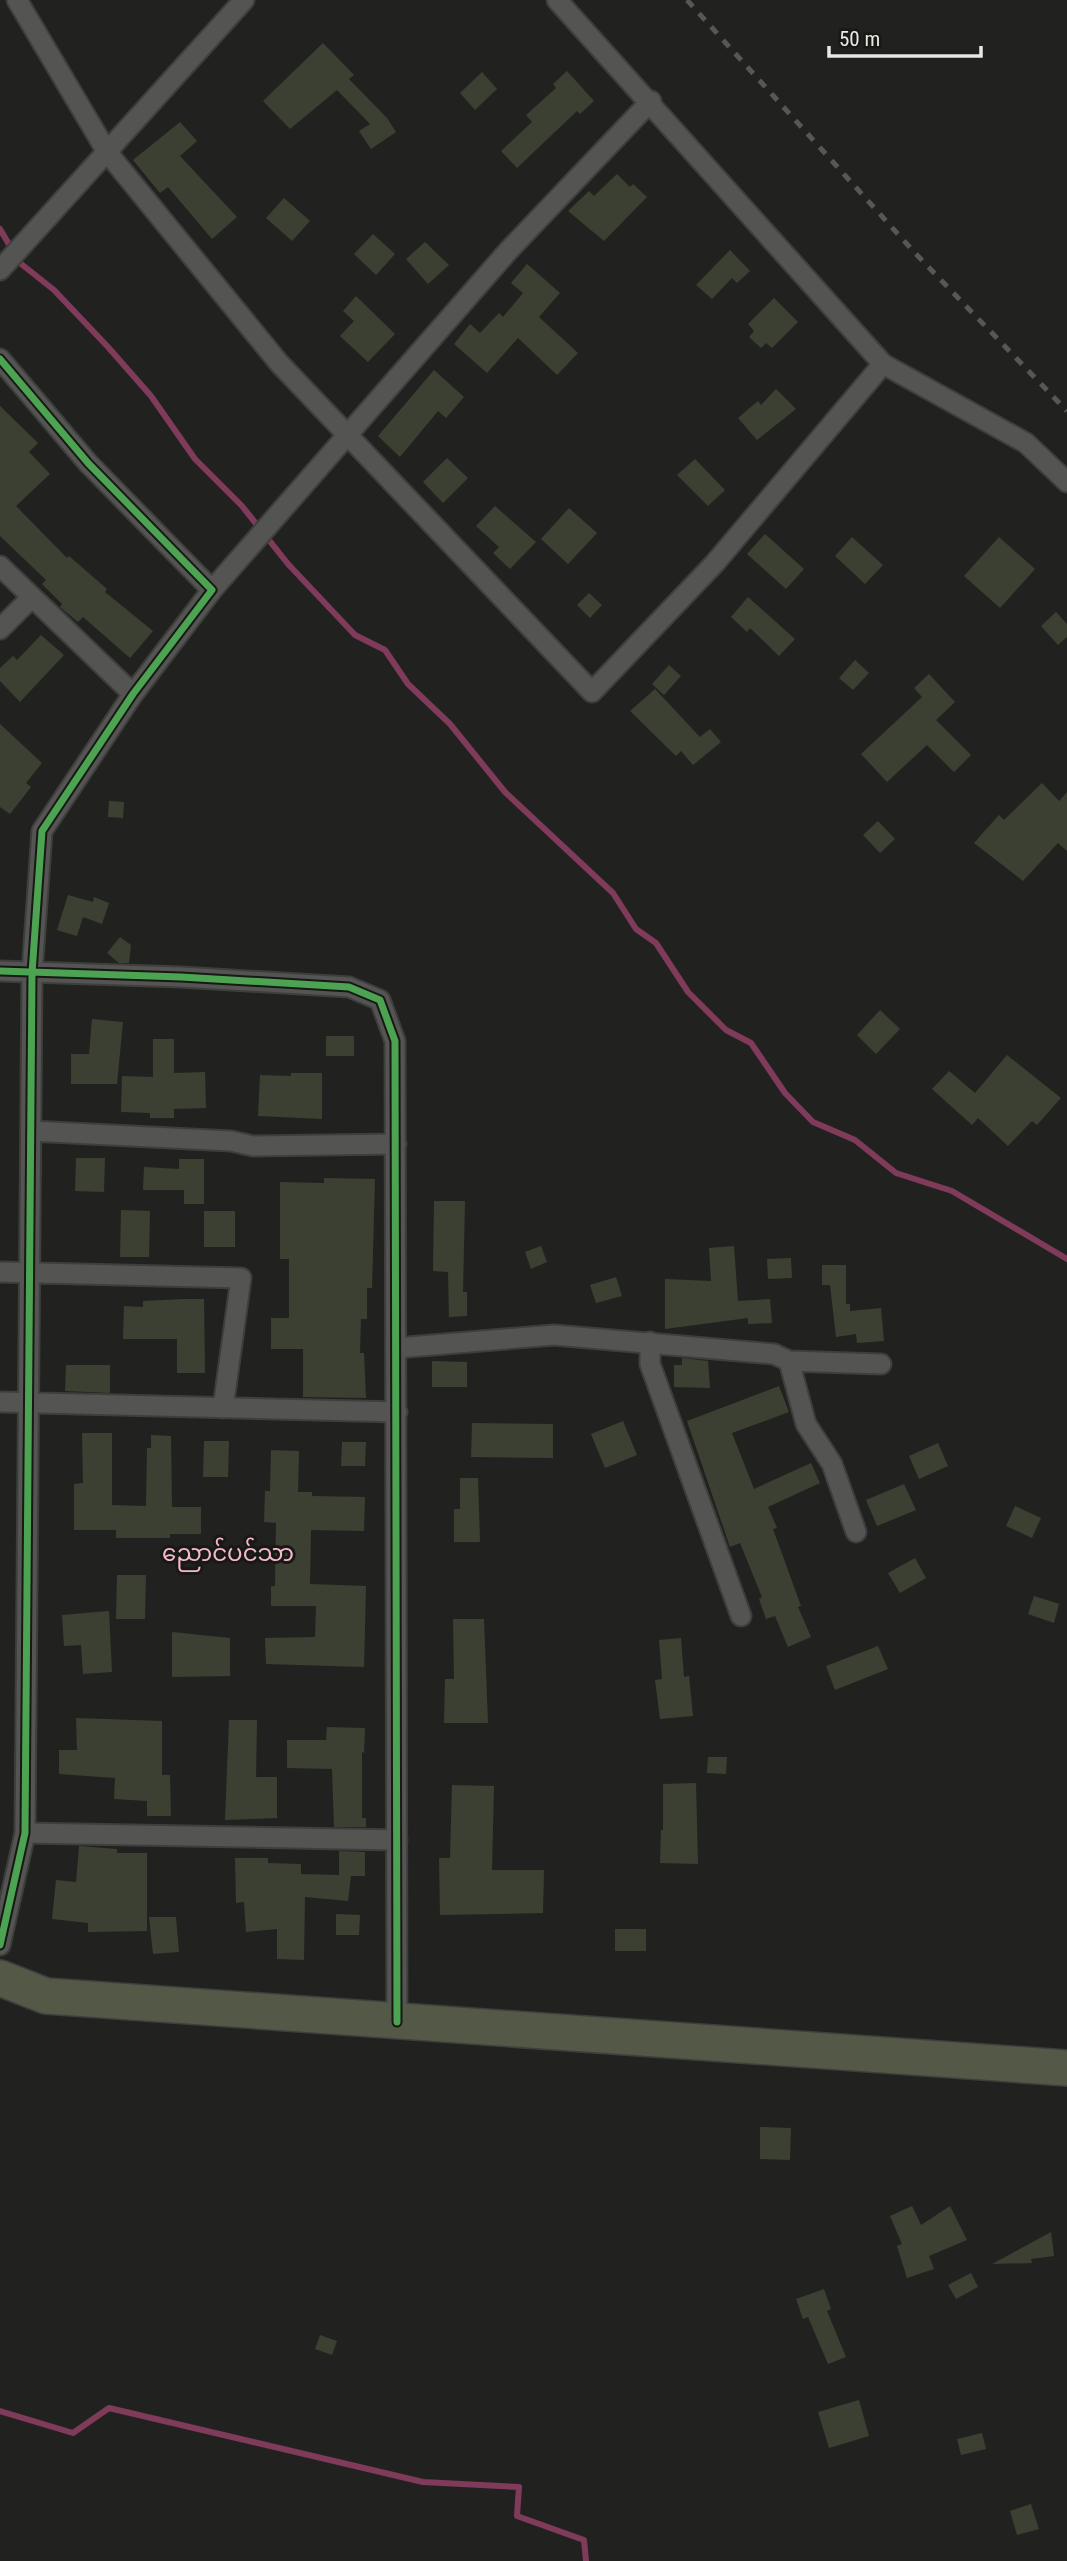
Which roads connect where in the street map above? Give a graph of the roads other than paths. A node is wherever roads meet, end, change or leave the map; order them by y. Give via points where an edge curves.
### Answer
1 (17, 0) edge
2 (244, 0) edge
3 (557, 0) edge
4 (651, 101) junction
5 (107, 152) junction
6 (2, 267) edge
7 (0, 359) edge
8 (883, 364) junction
9 (347, 436) junction
10 (1067, 482) edge
11 (0, 566) edge
12 (212, 590) junction
13 (32, 597) junction
14 (0, 629) edge
15 (133, 694) junction
16 (0, 971) edge
17 (32, 973) junction
18 (31, 1131) junction
19 (396, 1144) junction
20 (0, 1272) edge
21 (30, 1273) junction
22 (649, 1342) junction
23 (396, 1348) junction
24 (789, 1361) junction
25 (881, 1364) dead end
26 (0, 1402) edge
27 (29, 1404) junction
28 (223, 1408) junction
29 (397, 1412) junction
30 (856, 1532) dead end
31 (741, 1616) dead end
32 (25, 1833) junction
33 (397, 1840) junction
34 (0, 1945) edge
35 (0, 1978) edge
36 (397, 2022) junction
37 (1067, 2068) edge

1 - 5 street
2 - 5 street
3 - 4 street
4 - 8 street
4 - 9 street via 509,250
5 - 6 street
5 - 9 street via 279,363
7 - 12 street via 89,463
8 - 9 street via 715,563 592,692
8 - 10 street via 1026,443
9 - 12 street
11 - 13 street
12 - 15 street
13 - 14 street
13 - 15 street
15 - 17 street via 43,831
16 - 17 street
17 - 18 street
17 - 19 street via 349,987 380,1000 396,1041
18 - 19 street via 231,1141 253,1146
18 - 21 street
19 - 23 street
20 - 21 street
21 - 27 street
21 - 28 street via 241,1278
22 - 23 street via 554,1335
22 - 24 street via 774,1354
22 - 31 street via 649,1364
23 - 29 street
24 - 25 street
24 - 30 street via 806,1423 832,1464
26 - 27 street
27 - 28 street
27 - 32 street
28 - 29 street
29 - 33 street
32 - 33 street
32 - 34 street
33 - 36 street
35 - 36 highway via 46,1996
36 - 37 highway

